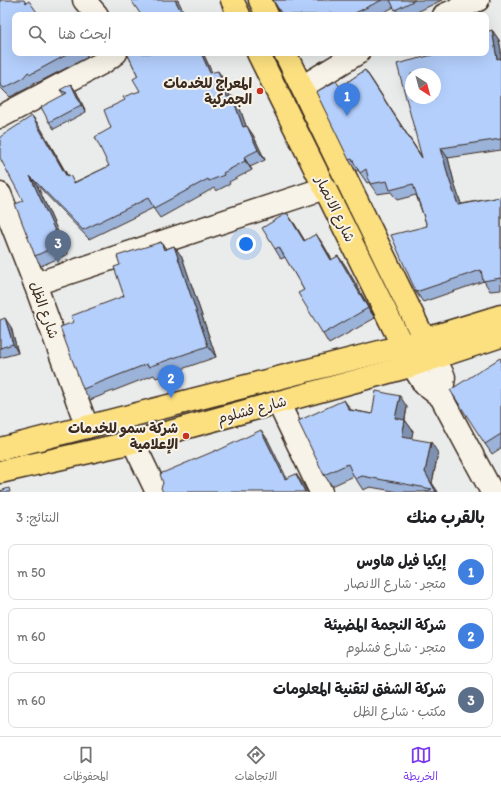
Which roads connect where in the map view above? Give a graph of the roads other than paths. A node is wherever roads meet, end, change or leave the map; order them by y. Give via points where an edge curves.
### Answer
1 (84, 0) edge
2 (232, 0) edge
3 (260, 0) edge
4 (478, 0) edge
5 (94, 12) edge
6 (238, 12) edge
7 (266, 12) edge
8 (451, 12) edge
9 (112, 56) edge
10 (259, 56) edge
11 (286, 56) edge
12 (353, 56) edge
13 (302, 87) junction
14 (0, 117) edge
15 (325, 188) junction
16 (0, 194) edge
17 (35, 284) junction
18 (501, 316) edge
19 (501, 336) edge
20 (429, 348) junction
21 (408, 356) junction
22 (441, 397) junction
23 (278, 402) junction
24 (87, 427) junction
25 (133, 442) junction
26 (0, 449) edge
27 (0, 472) edge
28 (156, 492) edge
29 (321, 492) edge
30 (492, 492) edge

1 - 5 street
2 - 6 main road
3 - 7 main road
4 - 8 street
9 - 14 street
10 - 15 main road, شارع الانصار
11 - 13 main road, شارع الانصار
12 - 13 street
13 - 20 main road, شارع الانصار
15 - 17 street
15 - 21 main road, شارع الانصار
16 - 17 street, شارع الظل
17 - 24 street, شارع الظل
18 - 20 main road, شارع فشلوم
19 - 20 main road, شارع فشلوم
20 - 21 main road, شارع فشلوم
20 - 22 street via 444,377
21 - 22 street via 424,384
21 - 23 main road, شارع فشلوم
21 - 24 main road, شارع فشلوم
22 - 30 street
23 - 25 main road, شارع فشلوم
23 - 29 street
24 - 26 main road, شارع فشلوم
25 - 27 main road, شارع فشلوم
25 - 28 street

